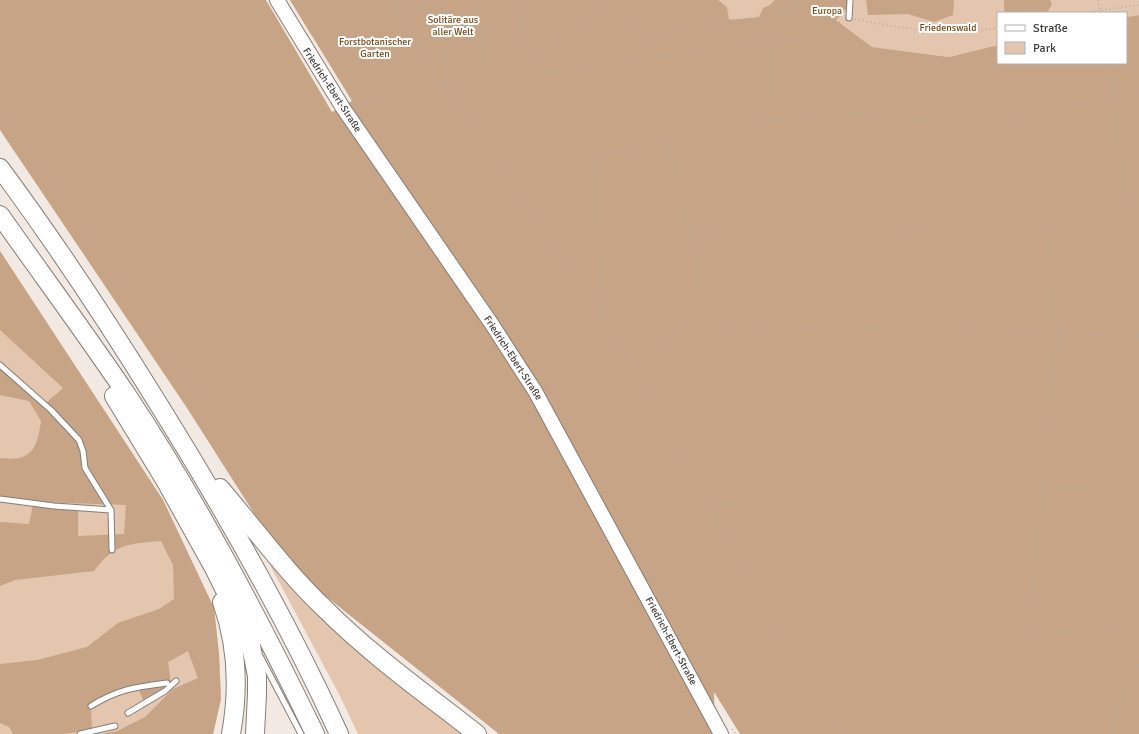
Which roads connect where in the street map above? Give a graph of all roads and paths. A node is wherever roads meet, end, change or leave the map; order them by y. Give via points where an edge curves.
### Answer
1 (277, 0) edge
2 (390, 0) edge
3 (398, 0) edge
4 (427, 0) edge
5 (445, 0) edge
6 (477, 0) edge
7 (526, 0) edge
8 (599, 0) edge
9 (801, 0) edge
10 (850, 0) edge
11 (1098, 0) edge
12 (428, 4) junction
13 (445, 4) junction
14 (1139, 5) edge
15 (1100, 10) junction
16 (1088, 12) edge
17 (849, 18) junction
18 (605, 20) junction
19 (997, 28) edge
20 (520, 31) junction
21 (485, 36) junction
22 (768, 42) junction
23 (1110, 64) edge
24 (447, 70) junction
25 (445, 86) junction
26 (1139, 93) edge
27 (1115, 98) junction
28 (342, 108) junction
29 (0, 109) edge
30 (774, 121) junction
31 (666, 140) junction
32 (0, 168) edge
33 (0, 215) edge
34 (1046, 224) junction
35 (691, 235) junction
36 (602, 316) junction
37 (682, 324) junction
38 (1058, 333) junction
39 (1139, 336) edge
40 (91, 344) junction
41 (0, 365) edge
42 (634, 366) junction
43 (211, 398) dead end
44 (188, 451) junction
45 (1139, 484) edge
46 (1044, 490) junction
47 (0, 499) edge
48 (709, 505) junction
49 (111, 510) junction
50 (183, 513) junction
51 (112, 550) dead end
52 (242, 623) junction
53 (1139, 626) edge
54 (1139, 666) edge
55 (176, 681) dead end
56 (167, 683) dead end
57 (91, 706) dead end
58 (128, 713) dead end
59 (115, 726) dead end
60 (80, 734) edge
61 (231, 734) edge
62 (254, 734) edge
63 (301, 734) edge
64 (315, 734) edge
65 (340, 734) edge
66 (477, 734) edge
67 (721, 734) edge
68 (846, 734) edge
69 (1112, 734) edge

1 - 28 main road, Friedrich-Ebert-Straße
2 - 25 path
3 - 12 path via 406,12 426,9
4 - 12 path
5 - 13 path
6 - 21 path via 480,28
7 - 20 path via 519,16
8 - 18 path
9 - 18 path via 794,11 767,18 713,21 650,38 644,38 623,21
10 - 17 lane
11 - 15 path
12 - 13 path
13 - 24 path via 448,34
14 - 15 path
15 - 16 path
17 - 19 path via 942,32
17 - 22 path via 802,38
18 - 20 path via 594,25 577,26 557,38 547,60 540,62 534,61 528,52
20 - 21 path via 492,30
21 - 24 path via 479,62 470,68
22 - 25 path
22 - 30 path
23 - 27 path
24 - 25 path
25 - 28 path
25 - 36 path
26 - 27 path
27 - 30 path via 973,126 859,113 820,114
27 - 34 path via 1127,215 1123,222
28 - 67 main road, Friedrich-Ebert-Straße via 535,391
29 - 43 path via 70,204 188,385 197,395
30 - 31 path via 707,130
31 - 35 path
31 - 36 path via 592,158
32 - 44 highway via 100,310
33 - 40 highway
34 - 35 path
34 - 38 path
35 - 37 path via 698,278 696,303 689,318
36 - 42 path
37 - 38 path
37 - 42 path
38 - 39 path
38 - 46 path
40 - 50 highway via 120,408
40 - 64 highway via 152,435 208,529
41 - 49 lane via 51,410 79,440 85,468
42 - 48 path
44 - 65 highway via 278,611
44 - 66 highway via 292,576 326,611
45 - 46 path
46 - 48 path
46 - 53 path via 1027,629 1029,634
47 - 49 lane
48 - 68 path via 802,674
49 - 51 lane
50 - 52 highway
50 - 61 highway via 218,591 232,638 235,703
52 - 62 highway via 250,641 257,676
52 - 63 lane
54 - 69 path via 1118,705
55 - 58 lane via 165,691
56 - 57 lane via 121,690
59 - 60 lane

